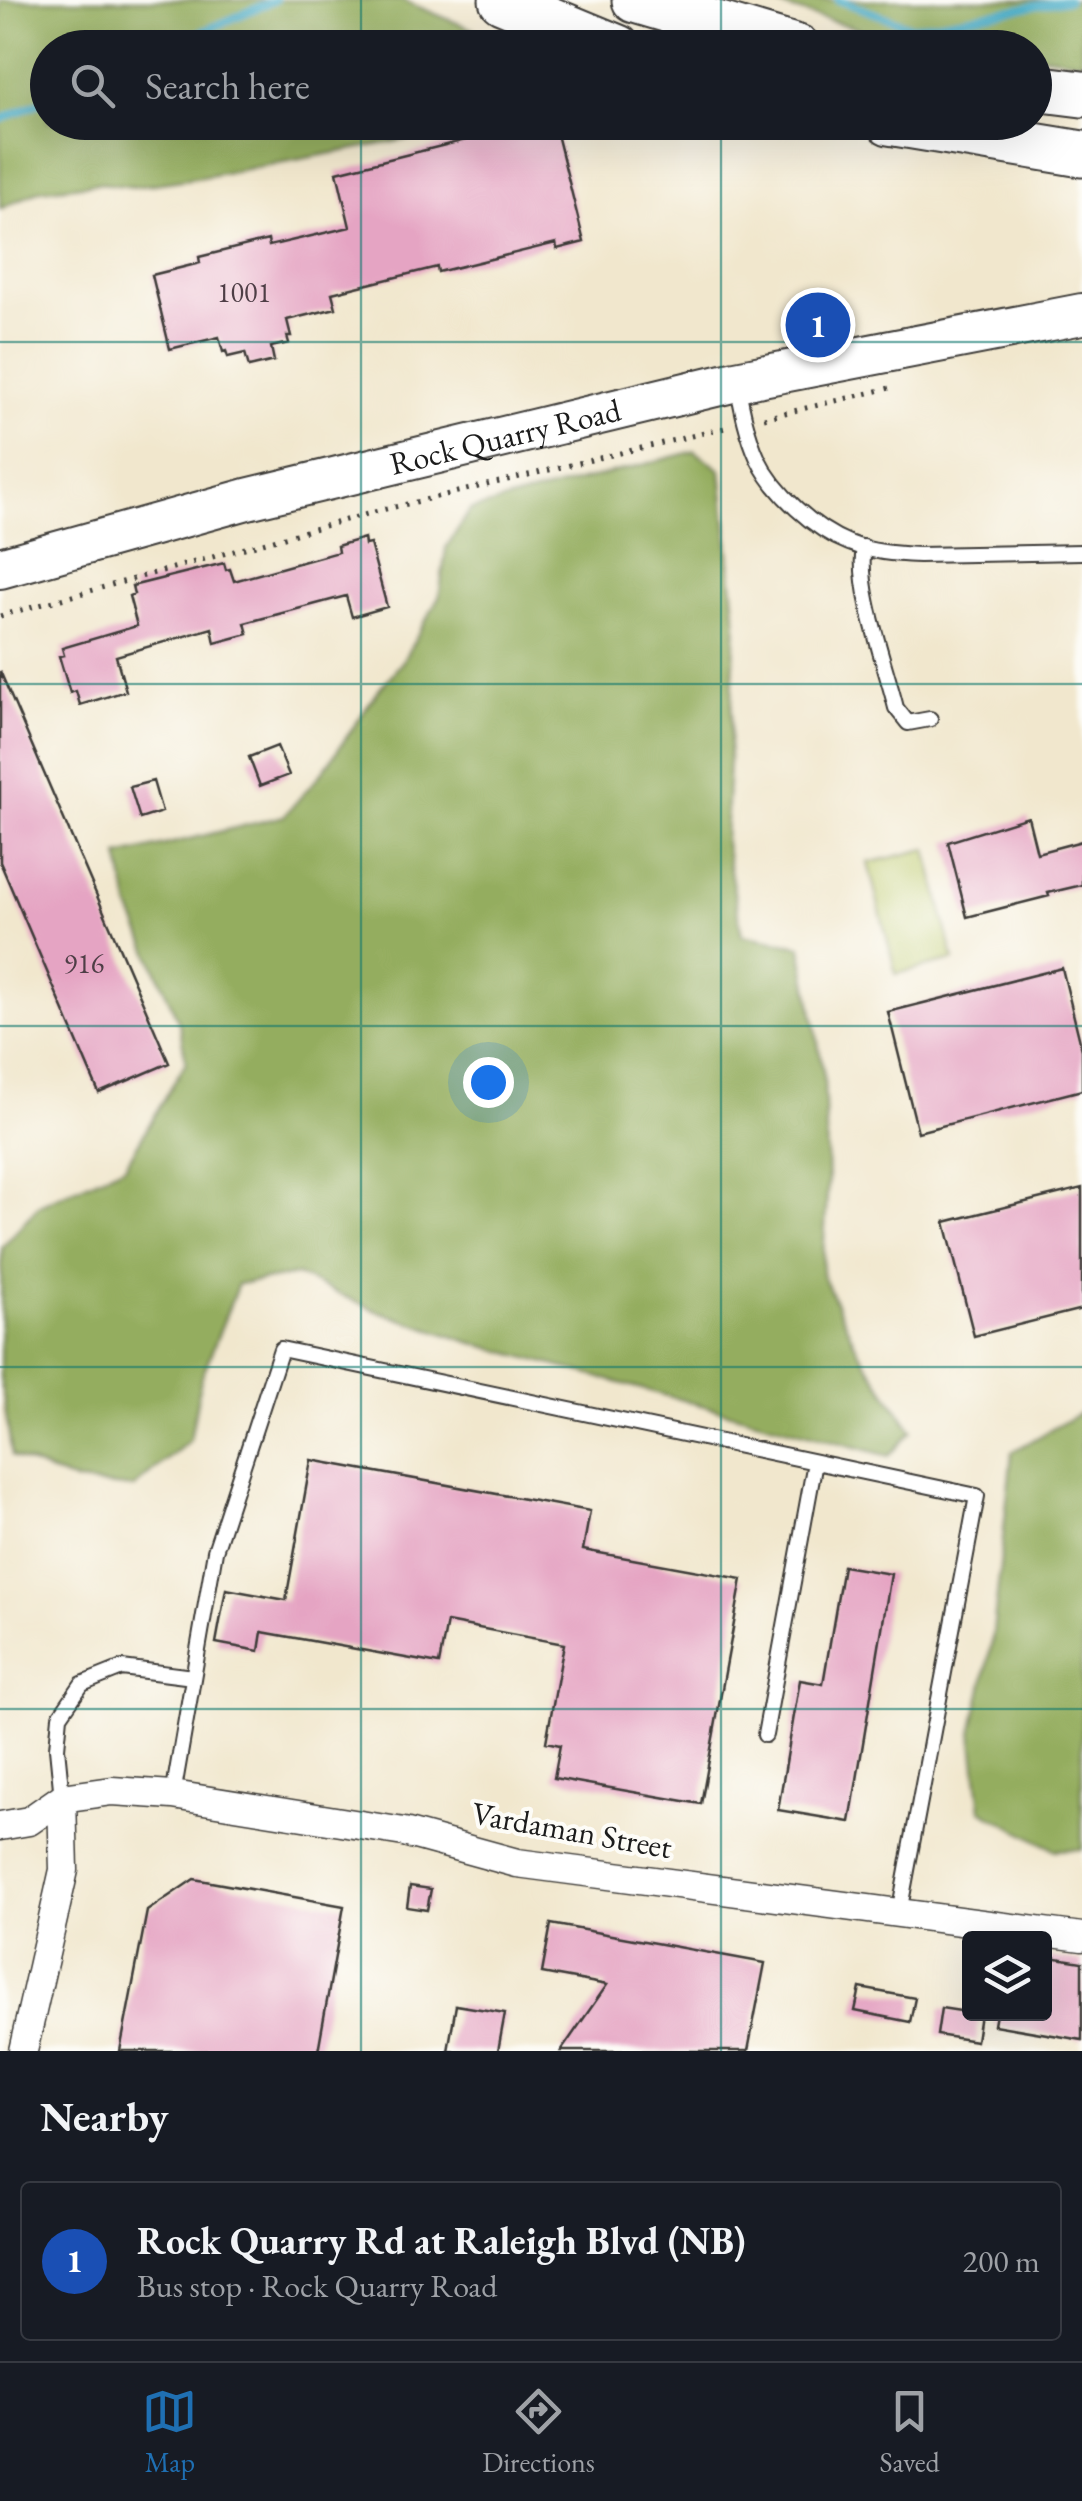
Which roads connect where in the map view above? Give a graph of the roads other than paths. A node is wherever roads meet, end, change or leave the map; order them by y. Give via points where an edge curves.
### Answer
1 (502, 0) edge
2 (635, 0) edge
3 (574, 30) edge
4 (731, 30) edge
5 (1052, 90) edge
6 (1082, 94) edge
7 (989, 140) edge
8 (1078, 156) edge
9 (1082, 290) edge
10 (1082, 314) edge
11 (1016, 324) junction
12 (736, 381) junction
13 (864, 547) junction
14 (1082, 552) edge
15 (0, 568) edge
16 (930, 720) dead end
17 (814, 1462) junction
18 (193, 1678) junction
19 (765, 1735) dead end
20 (174, 1796) junction
21 (62, 1798) junction
22 (0, 1826) edge
23 (899, 1913) junction
24 (1082, 1937) edge
25 (23, 2051) edge

1 - 3 main road
2 - 4 main road
5 - 6 main road
7 - 8 main road
9 - 11 main road, Rock Quarry Road
10 - 11 main road, Rock Quarry Road
11 - 12 main road, Rock Quarry Road
12 - 13 lane via 760,463 778,487 824,528
12 - 15 main road, Rock Quarry Road
13 - 14 lane via 919,555
13 - 16 lane via 864,582 896,708 908,723
17 - 18 lane via 281,1349 215,1551
17 - 19 lane
17 - 23 lane via 977,1496
18 - 20 lane
18 - 21 lane via 122,1668 82,1684 60,1716
20 - 21 street, Vardaman Street via 112,1791
20 - 23 street, Vardaman Street via 404,1832 517,1863
21 - 22 street, Vardaman Street via 30,1821
21 - 25 street via 64,1870
23 - 24 street, Vardaman Street

